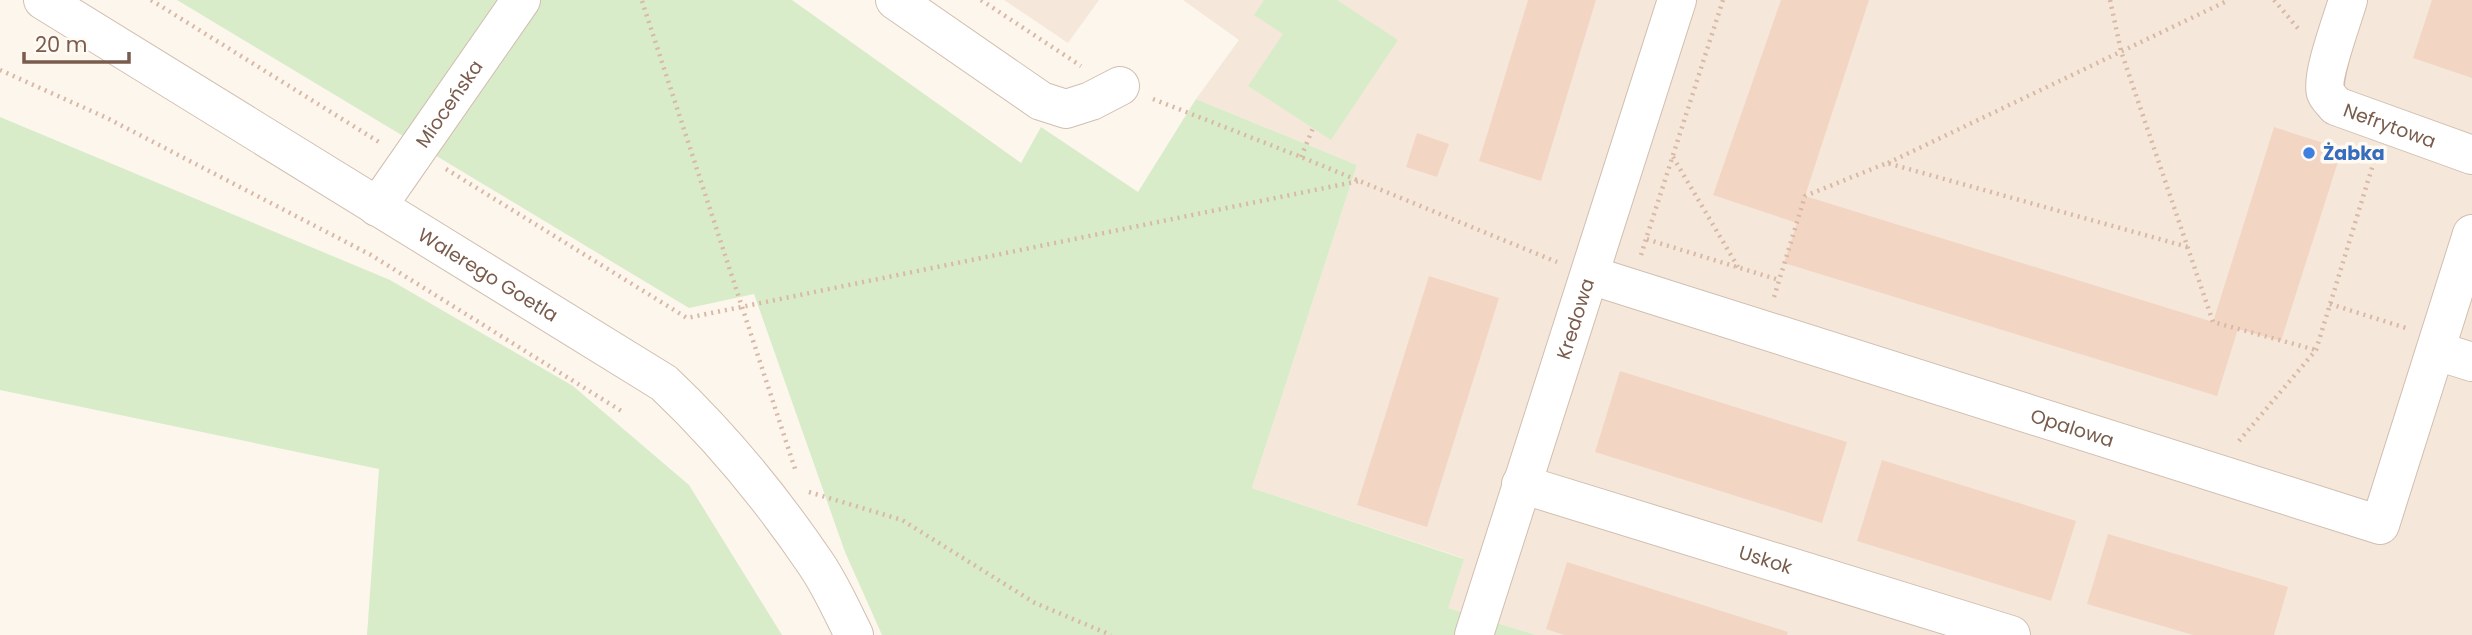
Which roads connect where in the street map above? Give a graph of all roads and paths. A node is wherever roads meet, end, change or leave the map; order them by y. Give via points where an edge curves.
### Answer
1 (43, 0) edge
2 (151, 0) edge
3 (521, 0) edge
4 (895, 0) edge
5 (981, 0) edge
6 (1676, 0) edge
7 (1723, 0) edge
8 (2110, 0) edge
9 (2229, 0) edge
10 (2348, 0) edge
11 (642, 1) edge
12 (2121, 51) junction
13 (0, 70) edge
14 (1120, 86) junction
15 (2385, 124) junction
16 (1312, 128) dead end
17 (384, 145) dead end
18 (2472, 155) edge
19 (1672, 156) junction
20 (1301, 157) junction
21 (435, 162) dead end
22 (1887, 163) junction
23 (1359, 180) junction
24 (377, 207) junction
25 (2472, 234) edge
26 (2188, 247) junction
27 (1739, 267) junction
28 (1590, 275) junction
29 (1779, 280) junction
30 (2330, 304) junction
31 (743, 306) junction
32 (1764, 330) junction
33 (2316, 349) junction
34 (2450, 350) edge
35 (623, 412) dead end
36 (2213, 472) junction
37 (798, 477) dead end
38 (1521, 484) junction
39 (802, 490) dead end
40 (854, 635) edge
41 (1111, 635) edge
42 (1474, 635) edge
43 (2011, 635) edge

1 - 24 street, Walerego Goetla
2 - 17 path
3 - 24 street, Mioceńska
4 - 14 street via 1041,101 1066,109
5 - 14 path via 1070,61
6 - 28 street, Kredowa
7 - 19 path
8 - 12 path
9 - 12 path
10 - 15 street, Nefrytowa via 2324,82 2326,94 2336,106
11 - 31 path
12 - 22 path
12 - 26 path
13 - 35 path via 107,118 371,256
14 - 20 path
15 - 18 street, Nefrytowa
15 - 30 path
16 - 20 path
19 - 27 path
19 - 27 path via 1646,239
20 - 23 path
21 - 31 path via 687,318
22 - 26 path
22 - 29 path via 1805,196
23 - 28 path
23 - 31 path
24 - 40 street, Walerego Goetla via 664,383 698,415 776,509 817,566
25 - 34 street
26 - 33 path via 2213,322
27 - 29 path
28 - 32 street, Opalowa
28 - 38 street, Kredowa
29 - 32 path
30 - 33 path
30 - 34 path
31 - 37 path
32 - 36 street, Opalowa
33 - 36 path
34 - 36 street, Opalowa via 2380,526
38 - 42 street, Kredowa
38 - 43 street, Uskok
39 - 41 path via 902,520 1035,603

